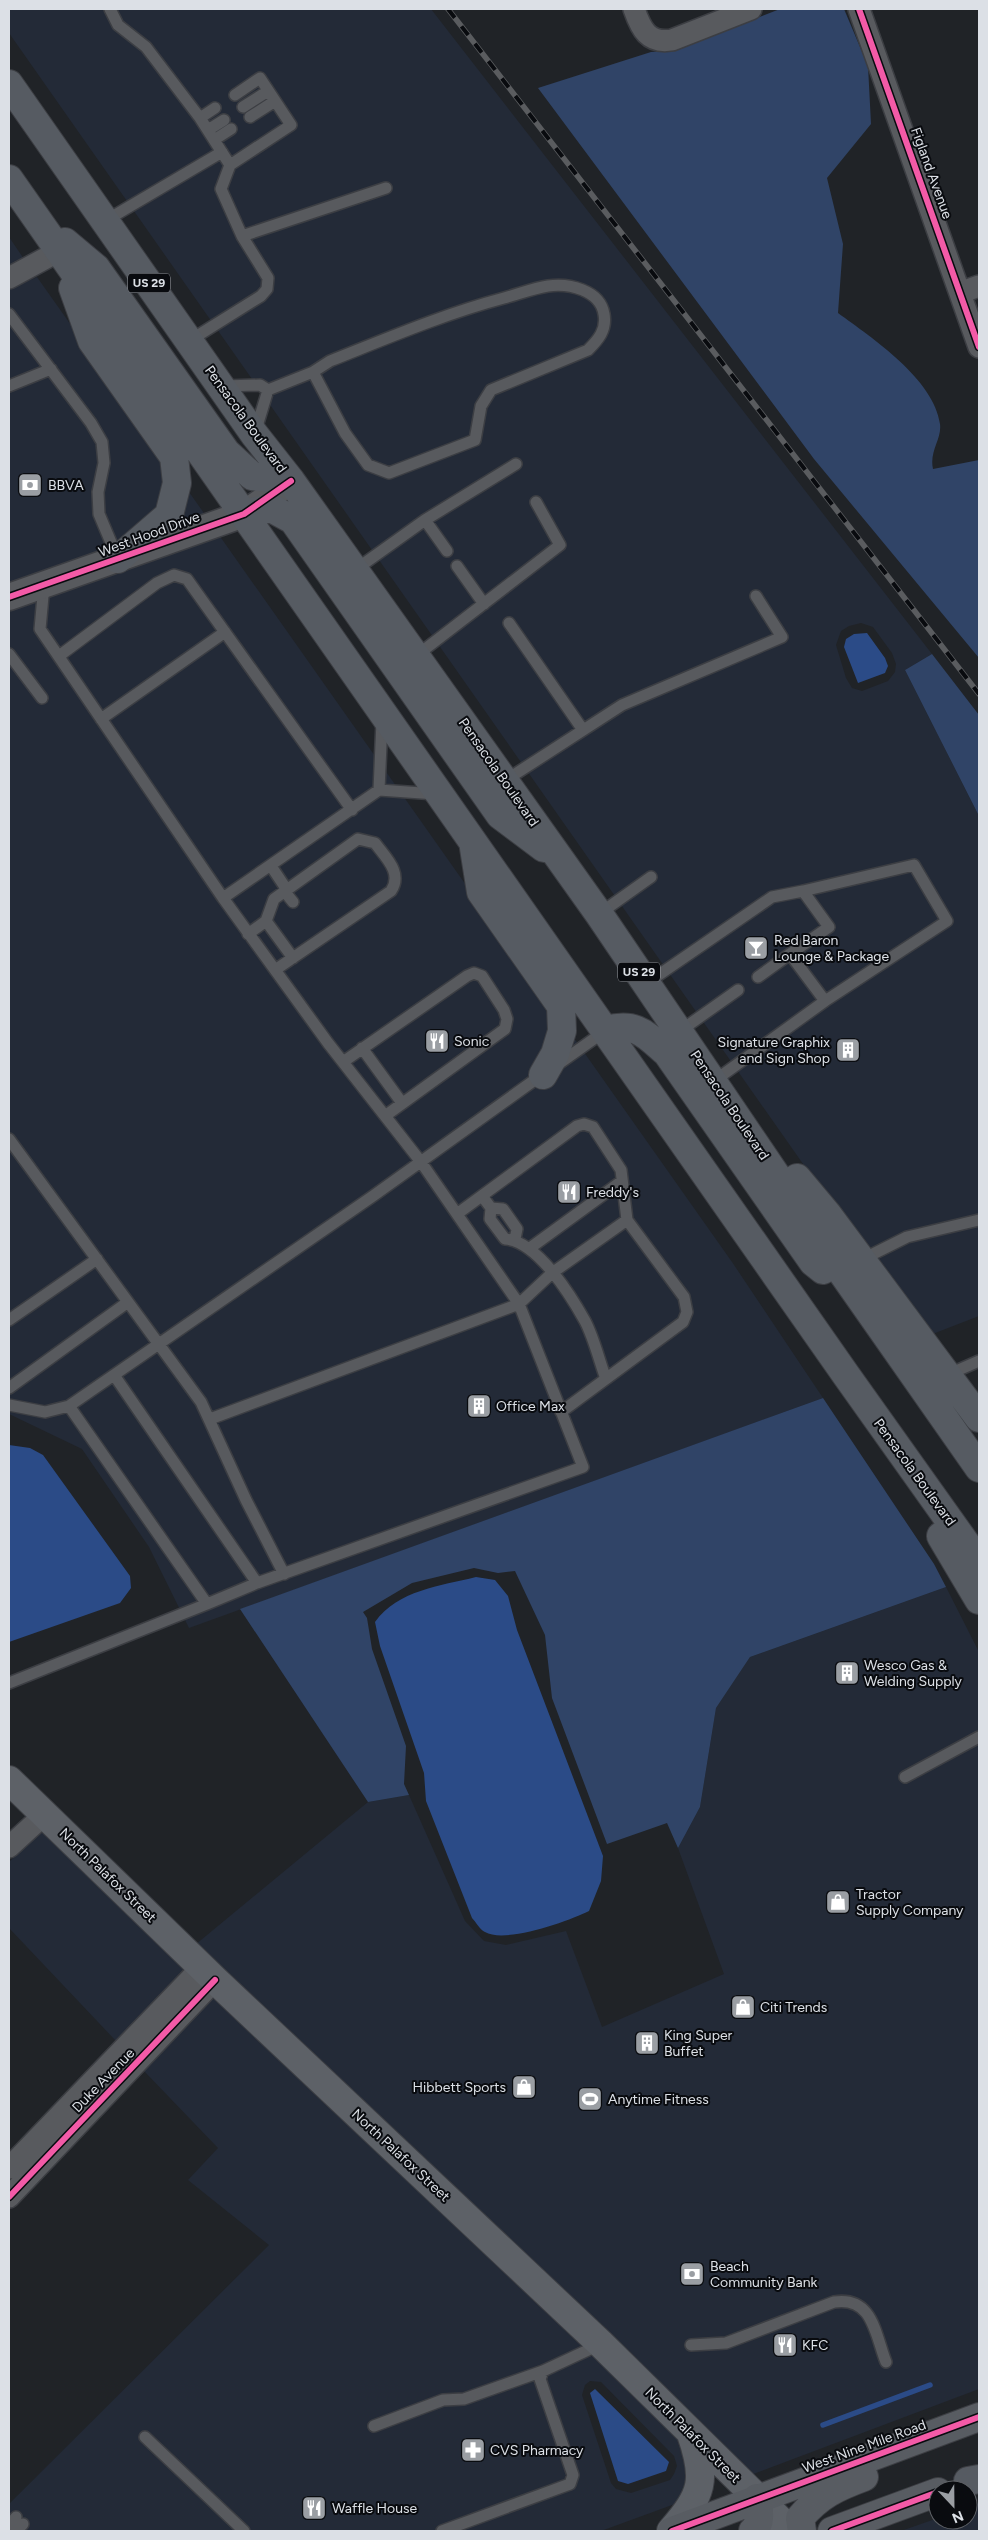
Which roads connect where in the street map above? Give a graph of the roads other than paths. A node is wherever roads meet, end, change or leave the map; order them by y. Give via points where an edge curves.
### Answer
1 (110, 9) edge
2 (634, 9) edge
3 (751, 9) edge
4 (859, 9) edge
5 (9, 84) edge
6 (268, 90) junction
7 (235, 95) dead end
8 (275, 101) junction
9 (215, 108) dead end
10 (200, 118) junction
11 (227, 124) dead end
12 (211, 135) junction
13 (222, 152) junction
14 (230, 165) junction
15 (9, 179) edge
16 (386, 188) dead end
17 (36, 217) junction
18 (105, 221) junction
19 (242, 236) junction
20 (60, 251) junction
21 (9, 278) edge
22 (970, 289) edge
23 (9, 314) edge
24 (190, 341) junction
25 (979, 347) edge
26 (50, 369) junction
27 (313, 372) junction
28 (9, 386) edge
29 (222, 386) junction
30 (268, 390) junction
31 (254, 434) junction
32 (516, 464) dead end
33 (291, 481) junction
34 (536, 502) dead end
35 (244, 514) junction
36 (425, 520) junction
37 (447, 551) dead end
38 (118, 559) junction
39 (457, 566) dead end
40 (356, 570) junction
41 (44, 585) junction
42 (756, 596) dead end
43 (9, 598) edge
44 (484, 604) junction
45 (509, 623) dead end
46 (225, 632) junction
47 (9, 654) edge
48 (59, 656) junction
49 (416, 656) junction
50 (42, 698) dead end
51 (382, 712) junction
52 (101, 719) junction
53 (584, 730) junction
54 (506, 780) junction
55 (379, 790) junction
56 (440, 794) junction
57 (352, 810) junction
58 (472, 840) junction
59 (336, 856) junction
60 (563, 863) junction
61 (270, 866) junction
62 (343, 866) dead end
63 (318, 868) junction
64 (326, 878) dead end
65 (651, 878) dead end
66 (301, 880) junction
67 (308, 890) dead end
68 (286, 891) junction
69 (803, 891) junction
70 (223, 898) junction
71 (293, 902) dead end
72 (599, 914) junction
73 (266, 921) junction
74 (248, 934) junction
75 (790, 954) junction
76 (293, 958) junction
77 (275, 970) junction
78 (758, 976) dead end
79 (647, 983) junction
80 (738, 990) dead end
81 (825, 1001) junction
82 (606, 1030) junction
83 (680, 1031) junction
84 (362, 1048) junction
85 (343, 1062) junction
86 (543, 1075) junction
87 (714, 1081) junction
88 (402, 1103) junction
89 (385, 1116) junction
90 (9, 1139) edge
91 (421, 1162) junction
92 (622, 1176) junction
93 (482, 1196) junction
94 (491, 1208) junction
95 (457, 1214) junction
96 (628, 1220) junction
97 (979, 1220) edge
98 (515, 1240) junction
99 (530, 1248) junction
100 (97, 1258) junction
101 (852, 1265) junction
102 (552, 1273) junction
103 (128, 1302) junction
104 (863, 1302) junction
105 (519, 1304) junction
106 (9, 1320) edge
107 (159, 1344) junction
108 (979, 1361) edge
109 (114, 1374) junction
110 (947, 1375) junction
111 (846, 1376) junction
112 (606, 1379) junction
113 (9, 1388) edge
114 (9, 1405) edge
115 (69, 1406) junction
116 (561, 1412) junction
117 (979, 1418) edge
118 (210, 1419) junction
119 (979, 1468) edge
120 (979, 1562) edge
121 (284, 1574) junction
122 (257, 1583) junction
123 (979, 1600) edge
124 (206, 1604) junction
125 (9, 1683) edge
126 (977, 1741) edge
127 (905, 1777) dead end
128 (9, 1780) edge
129 (44, 1814) junction
130 (9, 1847) edge
131 (209, 1973) junction
132 (9, 2168) edge
133 (9, 2197) edge
134 (601, 2344) junction
135 (691, 2345) dead end
136 (886, 2362) dead end
137 (543, 2371) junction
138 (979, 2417) edge
139 (374, 2426) dead end
140 (691, 2432) junction
141 (979, 2432) edge
142 (145, 2437) dead end
143 (928, 2496) edge
144 (757, 2498) junction
145 (894, 2508) junction
146 (244, 2531) edge
147 (442, 2531) edge
148 (672, 2531) edge
149 (753, 2531) edge
150 (791, 2531) edge
151 (802, 2531) edge
152 (832, 2531) edge
153 (872, 2531) edge

1 - 10 lane via 118,24 146,47
2 - 3 street via 642,30 662,42
4 - 22 street, Figland Avenue
5 - 18 highway, Pensacola Boulevard / US 29
6 - 7 lane via 260,78
6 - 8 lane
6 - 8 lane via 247,112
8 - 14 lane via 291,125
9 - 10 lane
10 - 12 lane
11 - 12 lane
12 - 13 lane
13 - 14 lane
13 - 18 lane
14 - 19 lane via 221,189
15 - 17 highway, Pensacola Boulevard
16 - 19 lane
17 - 20 highway, Pensacola Boulevard
17 - 33 highway via 96,268 226,452 252,476
18 - 24 highway, Pensacola Boulevard / US 29
19 - 24 lane via 268,278 268,288 261,296
20 - 21 street
20 - 35 highway, Pensacola Boulevard
20 - 38 highway via 92,341 174,456 177,484 169,515
22 - 25 street, Figland Avenue
23 - 26 lane
24 - 29 highway, Pensacola Boulevard / US 29
26 - 28 lane
26 - 38 lane via 91,422 102,442 104,463 98,492 99,514
27 - 27 lane via 346,433 368,465 389,473 475,440 481,406 491,390 588,350 599,339 604,327 604,313 596,298 587,292 548,286 458,310 330,361
27 - 30 lane
29 - 30 lane via 260,385
29 - 31 highway, Pensacola Boulevard / US 29
30 - 31 lane
31 - 33 highway, Pensacola Boulevard / US 29
32 - 36 lane
33 - 35 street, West Hood Drive
33 - 40 highway, Pensacola Boulevard / US 29
34 - 44 lane via 560,545
35 - 38 street, West Hood Drive
35 - 51 highway, Pensacola Boulevard
35 - 60 highway via 271,508 293,520 500,815
36 - 37 lane
36 - 40 lane
38 - 41 street, West Hood Drive
39 - 44 lane
40 - 49 highway, Pensacola Boulevard / US 29
41 - 43 street, West Hood Drive
41 - 48 lane via 40,629
42 - 53 lane via 782,637 622,705
44 - 49 lane
45 - 53 lane
46 - 48 lane via 187,578 174,575 157,583
46 - 52 lane
46 - 57 lane
47 - 50 lane
48 - 52 lane
49 - 54 highway, Pensacola Boulevard / US 29
51 - 55 lane
51 - 56 highway, Pensacola Boulevard
52 - 70 lane
53 - 54 lane
54 - 60 highway, Pensacola Boulevard / US 29
55 - 56 lane
55 - 57 lane
56 - 58 highway, Pensacola Boulevard
57 - 61 lane
58 - 82 highway, Pensacola Boulevard
58 - 86 highway via 481,892 561,1006 562,1031 555,1054
59 - 62 lane
59 - 63 lane
59 - 76 lane via 358,839 375,843 396,873 396,883 318,936
60 - 72 highway, Pensacola Boulevard / US 29
61 - 68 lane
61 - 70 lane
63 - 64 lane
63 - 66 lane
65 - 72 lane
66 - 67 lane
66 - 68 lane
68 - 71 lane
68 - 73 lane via 274,899
69 - 75 lane via 829,927
69 - 79 lane via 772,897
69 - 81 lane via 914,865 947,921
70 - 74 lane
72 - 79 highway, Pensacola Boulevard / US 29
73 - 74 lane
73 - 76 lane
74 - 77 lane
75 - 78 lane
75 - 81 lane
76 - 77 lane
77 - 85 lane
79 - 83 highway, Pensacola Boulevard / US 29
80 - 83 lane
81 - 87 lane
82 - 86 lane
82 - 104 highway via 623,1026 643,1032 667,1053 813,1262
82 - 111 highway, Pensacola Boulevard
83 - 87 highway, Pensacola Boulevard / US 29
84 - 85 lane
84 - 88 lane
84 - 88 lane via 467,976 474,973 482,976 508,1019 504,1028
85 - 89 lane
86 - 91 lane
87 - 101 highway, Pensacola Boulevard / US 29
88 - 89 lane
89 - 91 lane
90 - 100 lane
91 - 95 lane
91 - 107 lane
92 - 93 lane via 593,1127 584,1124
92 - 96 lane
92 - 99 lane
93 - 94 lane
93 - 95 lane
94 - 98 lane via 490,1219 505,1239
94 - 98 lane via 503,1209 517,1229
95 - 105 lane
96 - 102 lane
96 - 112 lane via 684,1297 687,1312 684,1322
97 - 101 lane via 907,1237
98 - 99 lane
99 - 102 lane
100 - 103 lane
100 - 106 lane
101 - 104 highway, Pensacola Boulevard / US 29
101 - 110 highway
102 - 105 lane
102 - 112 lane via 586,1322
103 - 107 lane
103 - 113 lane
104 - 119 highway, Pensacola Boulevard / US 29
105 - 116 lane
105 - 118 lane
107 - 109 lane
107 - 118 lane
108 - 110 lane
109 - 115 lane
109 - 122 lane
110 - 117 highway
111 - 120 highway, Pensacola Boulevard
111 - 123 highway
112 - 116 lane
114 - 115 lane via 45,1412
115 - 124 lane
116 - 121 lane via 583,1467
118 - 121 lane
121 - 122 lane
122 - 124 lane
124 - 125 lane
126 - 127 lane
128 - 129 main road, North Palafox Street
129 - 130 street
129 - 131 main road, North Palafox Street
131 - 132 street, Duke Avenue
131 - 133 street, Duke Avenue
131 - 134 main road, North Palafox Street
134 - 137 lane
134 - 140 main road, North Palafox Street
135 - 136 lane via 726,2343 846,2300 860,2305 868,2314
137 - 139 lane via 464,2399 443,2400
137 - 147 lane via 540,2379 573,2474 570,2484
138 - 144 main road, West Nine Mile Road
140 - 144 main road, North Palafox Street
140 - 148 main road via 702,2477 690,2509
141 - 151 main road via 838,2487 814,2501 800,2518
142 - 146 lane
143 - 145 main road
144 - 148 main road, West Nine Mile Road
144 - 149 main road via 760,2514
144 - 150 main road, North Palafox Street
145 - 152 main road
145 - 153 main road

